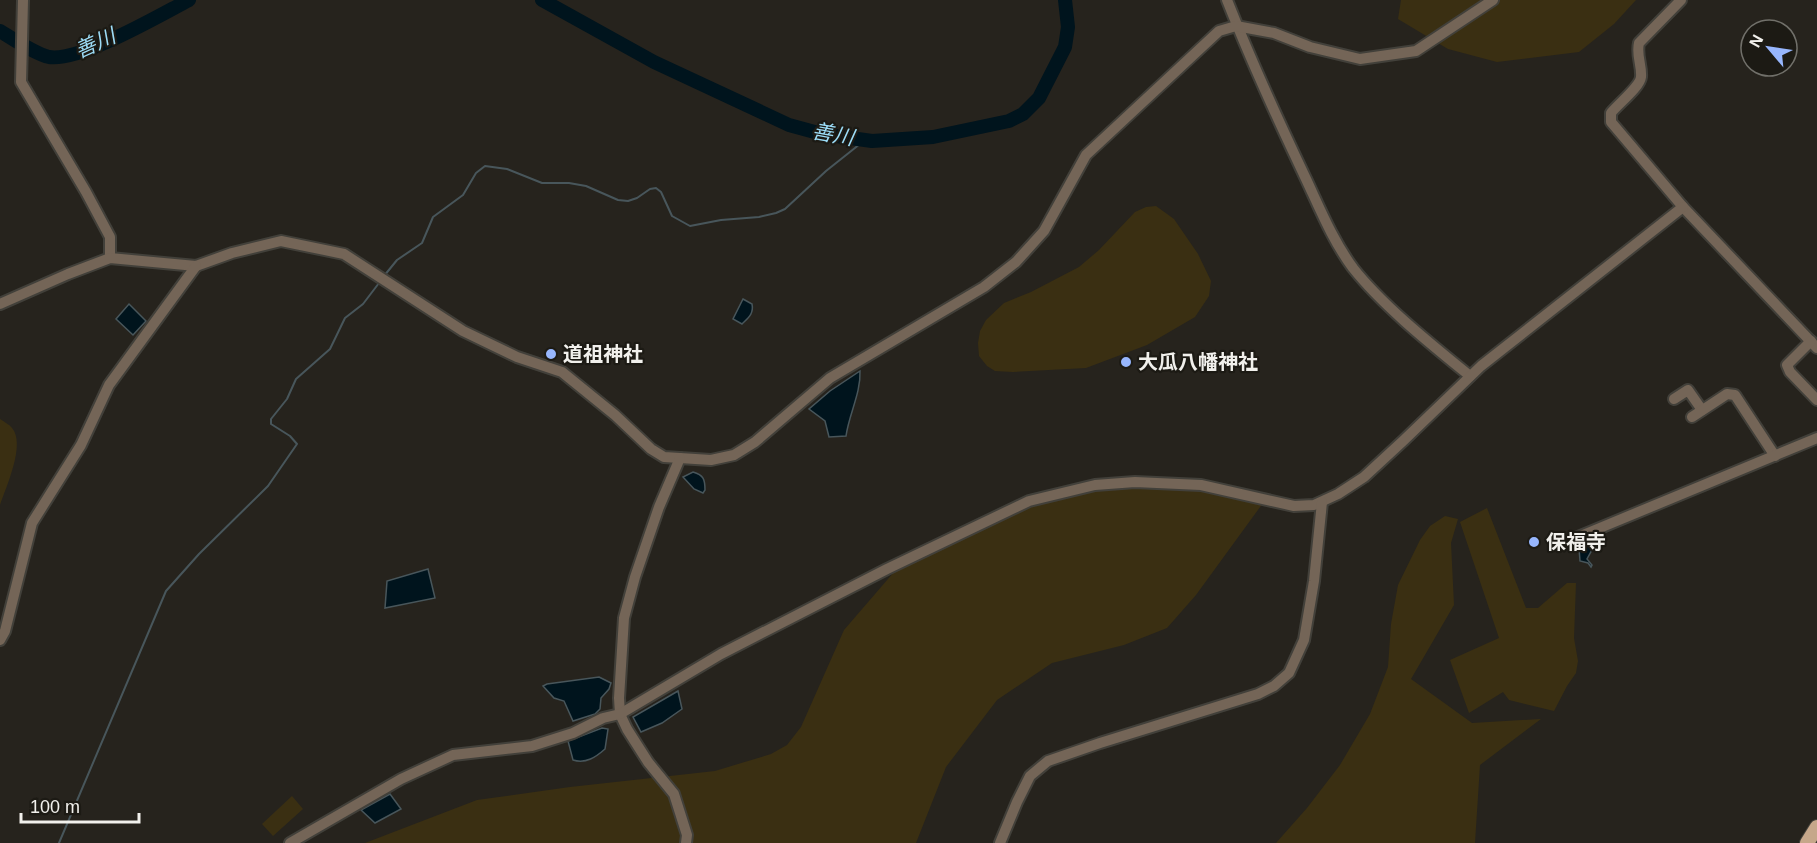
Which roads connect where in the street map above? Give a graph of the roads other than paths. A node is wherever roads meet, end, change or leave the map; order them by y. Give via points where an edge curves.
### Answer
1 (23, 0) edge
2 (1227, 0) edge
3 (1493, 0) edge
4 (1681, 0) edge
5 (1236, 26) junction
6 (1683, 207) junction
7 (110, 258) junction
8 (196, 266) junction
9 (0, 304) edge
10 (1814, 345) edge
11 (1470, 376) junction
12 (1674, 399) dead end
13 (1817, 400) edge
14 (1702, 410) junction
15 (1692, 417) dead end
16 (1817, 438) edge
17 (1775, 456) junction
18 (680, 458) junction
19 (1322, 502) junction
20 (1566, 542) dead end
21 (0, 640) edge
22 (620, 714) junction
23 (1817, 826) edge
24 (290, 843) edge
25 (686, 843) edge
26 (1000, 843) edge
27 (1807, 843) edge

1 - 7 street via 21,82 110,237
2 - 5 street
3 - 5 street via 1416,51 1360,59 1274,33
4 - 6 street via 1639,43 1639,83 1610,118
5 - 11 street via 1330,229 1352,266 1377,294
5 - 18 street via 1219,31 1086,155 1044,231 1016,262 984,287 830,378 734,455 711,460
6 - 10 street
6 - 11 street
7 - 8 street
7 - 9 street
8 - 18 street via 281,241 344,254 463,331 517,357 562,372 651,449 664,457
8 - 21 street via 109,385 81,445 32,523
10 - 13 street via 1787,365
11 - 19 street via 1364,477
12 - 14 street via 1688,390
14 - 15 street
14 - 17 street via 1727,394 1735,395
16 - 17 street
17 - 20 street
18 - 22 street via 659,507 624,618
19 - 22 street via 1294,507 1201,485 1135,482 1095,485 1029,501 721,654
19 - 26 street via 1304,640 1289,673 1257,694 1048,761 1030,776
22 - 24 street via 532,746 453,755 400,779
22 - 25 street via 648,762 674,794
23 - 27 main road

